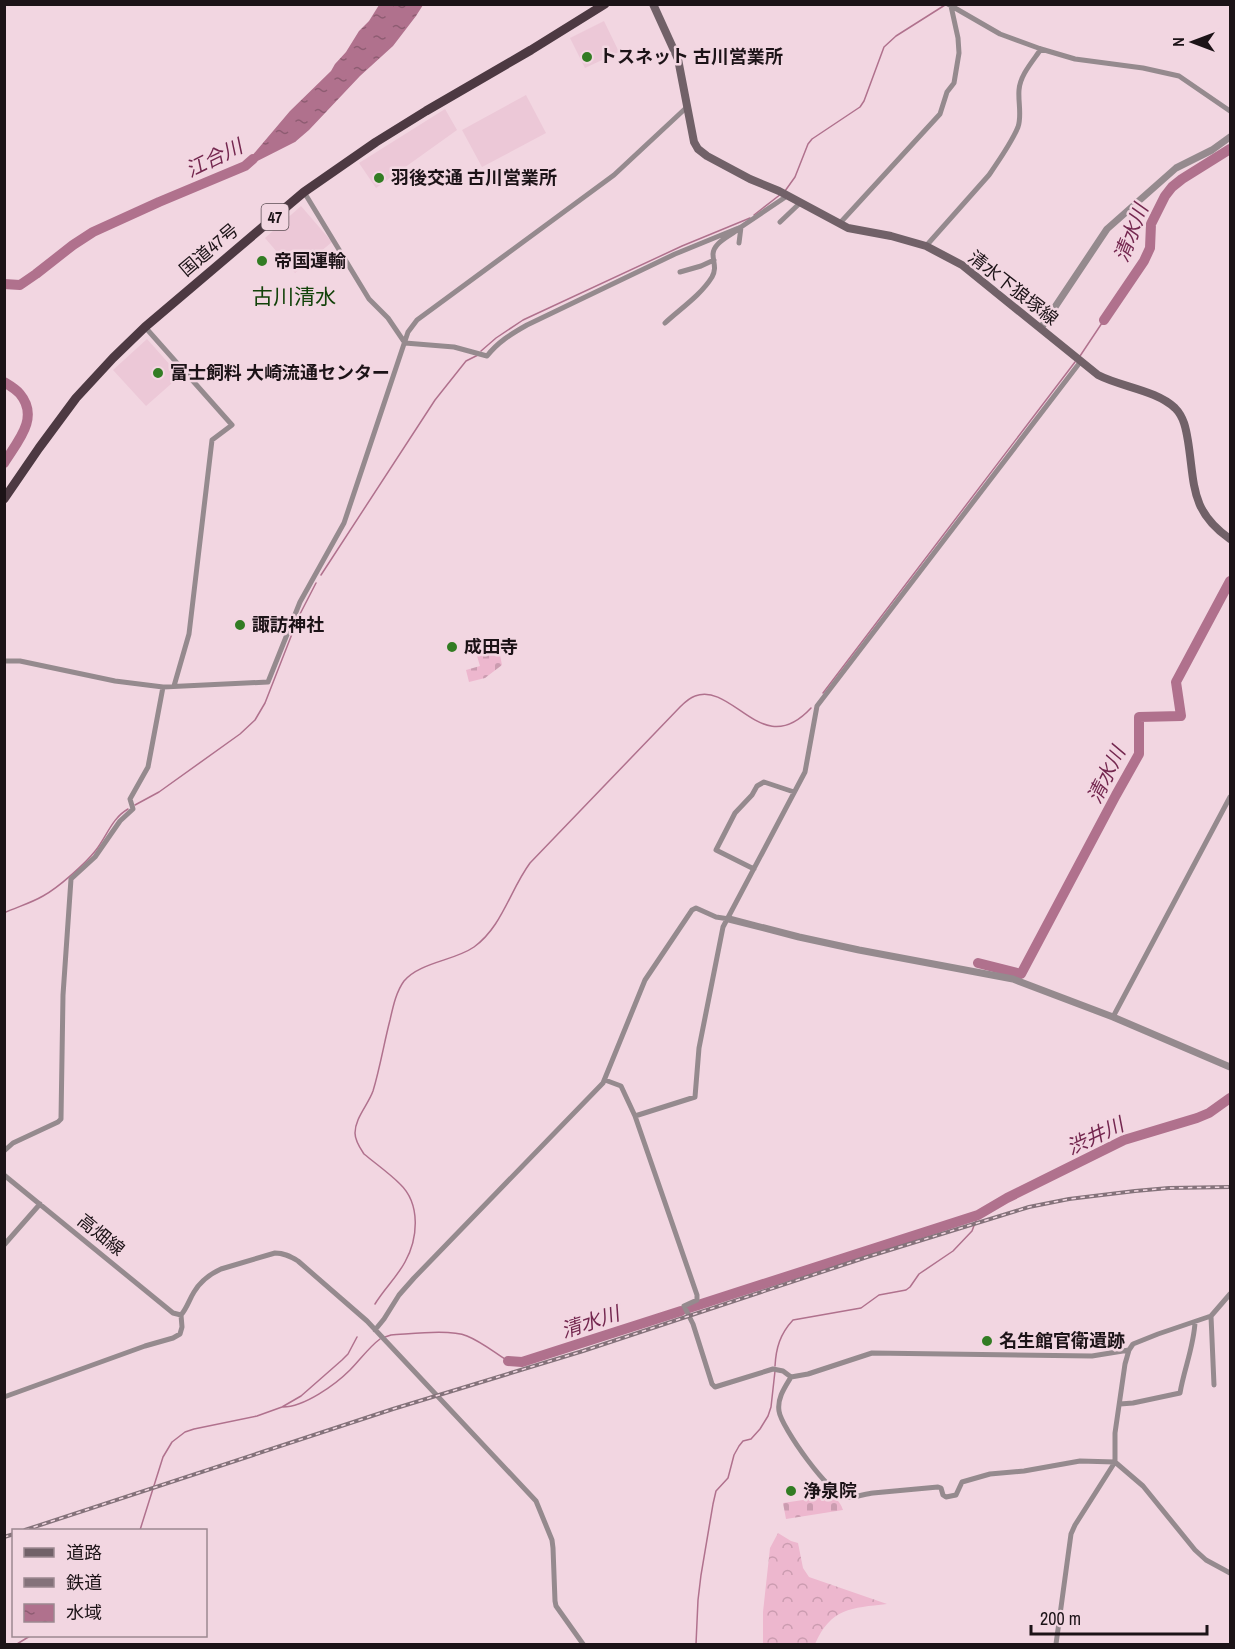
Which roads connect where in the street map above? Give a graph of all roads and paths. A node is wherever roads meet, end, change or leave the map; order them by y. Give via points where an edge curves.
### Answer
1 (604, 4) edge
2 (653, 4) edge
3 (949, 5) edge
4 (1041, 49) junction
5 (687, 107) junction
6 (1230, 111) edge
7 (1230, 137) edge
8 (304, 192) junction
9 (784, 194) junction
10 (800, 203) junction
11 (780, 222) dead end
12 (840, 224) junction
13 (741, 227) junction
14 (740, 243) dead end
15 (926, 246) junction
16 (714, 260) junction
17 (680, 272) dead end
18 (665, 323) dead end
19 (145, 327) junction
20 (1041, 328) junction
21 (405, 343) junction
22 (1079, 360) junction
23 (4, 499) edge
24 (1230, 539) edge
25 (4, 661) edge
26 (174, 686) junction
27 (163, 687) junction
28 (794, 792) junction
29 (1230, 797) edge
30 (754, 869) junction
31 (729, 919) junction
32 (1113, 1017) junction
33 (1230, 1067) edge
34 (604, 1080) junction
35 (635, 1116) junction
36 (4, 1150) edge
37 (4, 1175) edge
38 (40, 1204) junction
39 (4, 1245) edge
40 (1230, 1294) edge
41 (181, 1315) junction
42 (1211, 1316) junction
43 (1195, 1322) junction
44 (375, 1330) junction
45 (1129, 1350) junction
46 (791, 1377) junction
47 (1214, 1385) dead end
48 (4, 1397) edge
49 (1120, 1404) junction
50 (1115, 1462) junction
51 (1230, 1574) edge
52 (583, 1644) edge
53 (1056, 1644) edge

1 - 8 highway, 国道47号 / 47 via 376,142
2 - 5 main road, 清水下狼塚線 via 678,59
3 - 4 street via 1000,34
3 - 12 street via 959,53 954,83 940,114
4 - 6 street via 1075,59 1179,76
4 - 15 street via 1021,82 1018,127 996,166
5 - 9 main road, 清水下狼塚線 via 698,149
5 - 21 street via 614,175 417,320
7 - 20 street via 1176,168 1107,229
8 - 19 highway, 国道47号 / 47
8 - 21 street via 369,298
9 - 10 main road, 清水下狼塚線
9 - 13 street
10 - 11 street
10 - 12 main road, 清水下狼塚線
12 - 15 main road, 清水下狼塚線
13 - 14 street
13 - 16 street via 715,248
13 - 21 street via 665,258 526,325 507,336 487,356
15 - 20 main road, 清水下狼塚線 via 962,265
16 - 17 street
16 - 18 street via 711,278
19 - 23 highway, 国道47号 / 47 via 76,398
19 - 26 street via 232,424 212,440 189,634
20 - 22 main road, 清水下狼塚線
21 - 26 street via 344,523 300,602 268,682
22 - 24 main road, 清水下狼塚線 via 1111,382 1148,393 1179,412 1186,428 1199,504 1211,523
22 - 28 street via 817,706 805,772
25 - 27 street
26 - 27 street
27 - 36 street via 148,767 130,798 133,809 71,882 63,995 61,1119
28 - 30 street
28 - 30 street via 760,783 735,813 716,850
29 - 32 street
30 - 31 street
31 - 32 street via 859,950 1013,979
31 - 34 street via 692,910 645,980
31 - 35 street via 723,927 699,1048 695,1097
32 - 33 street
34 - 35 street via 621,1086
34 - 44 street via 414,1278
35 - 46 street via 697,1295 697,1300 684,1306 712,1384 719,1387 776,1369
37 - 38 street, 高畑線
38 - 39 street
38 - 41 street, 高畑線 via 173,1313
40 - 42 street
41 - 44 street via 195,1290 213,1273 281,1253 298,1261
41 - 48 street via 183,1327 173,1338
42 - 43 street
42 - 47 street
43 - 45 street via 1150,1337
43 - 49 street via 1180,1393
44 - 52 street via 536,1501 554,1548 556,1606
45 - 46 street via 1092,1356 872,1353
45 - 49 street
46 - 50 street via 779,1404 784,1426 830,1487 847,1498 938,1487 946,1497 956,1495 962,1482 990,1474 1080,1461
49 - 50 street
50 - 51 street via 1143,1486 1195,1550
50 - 53 street via 1071,1534

